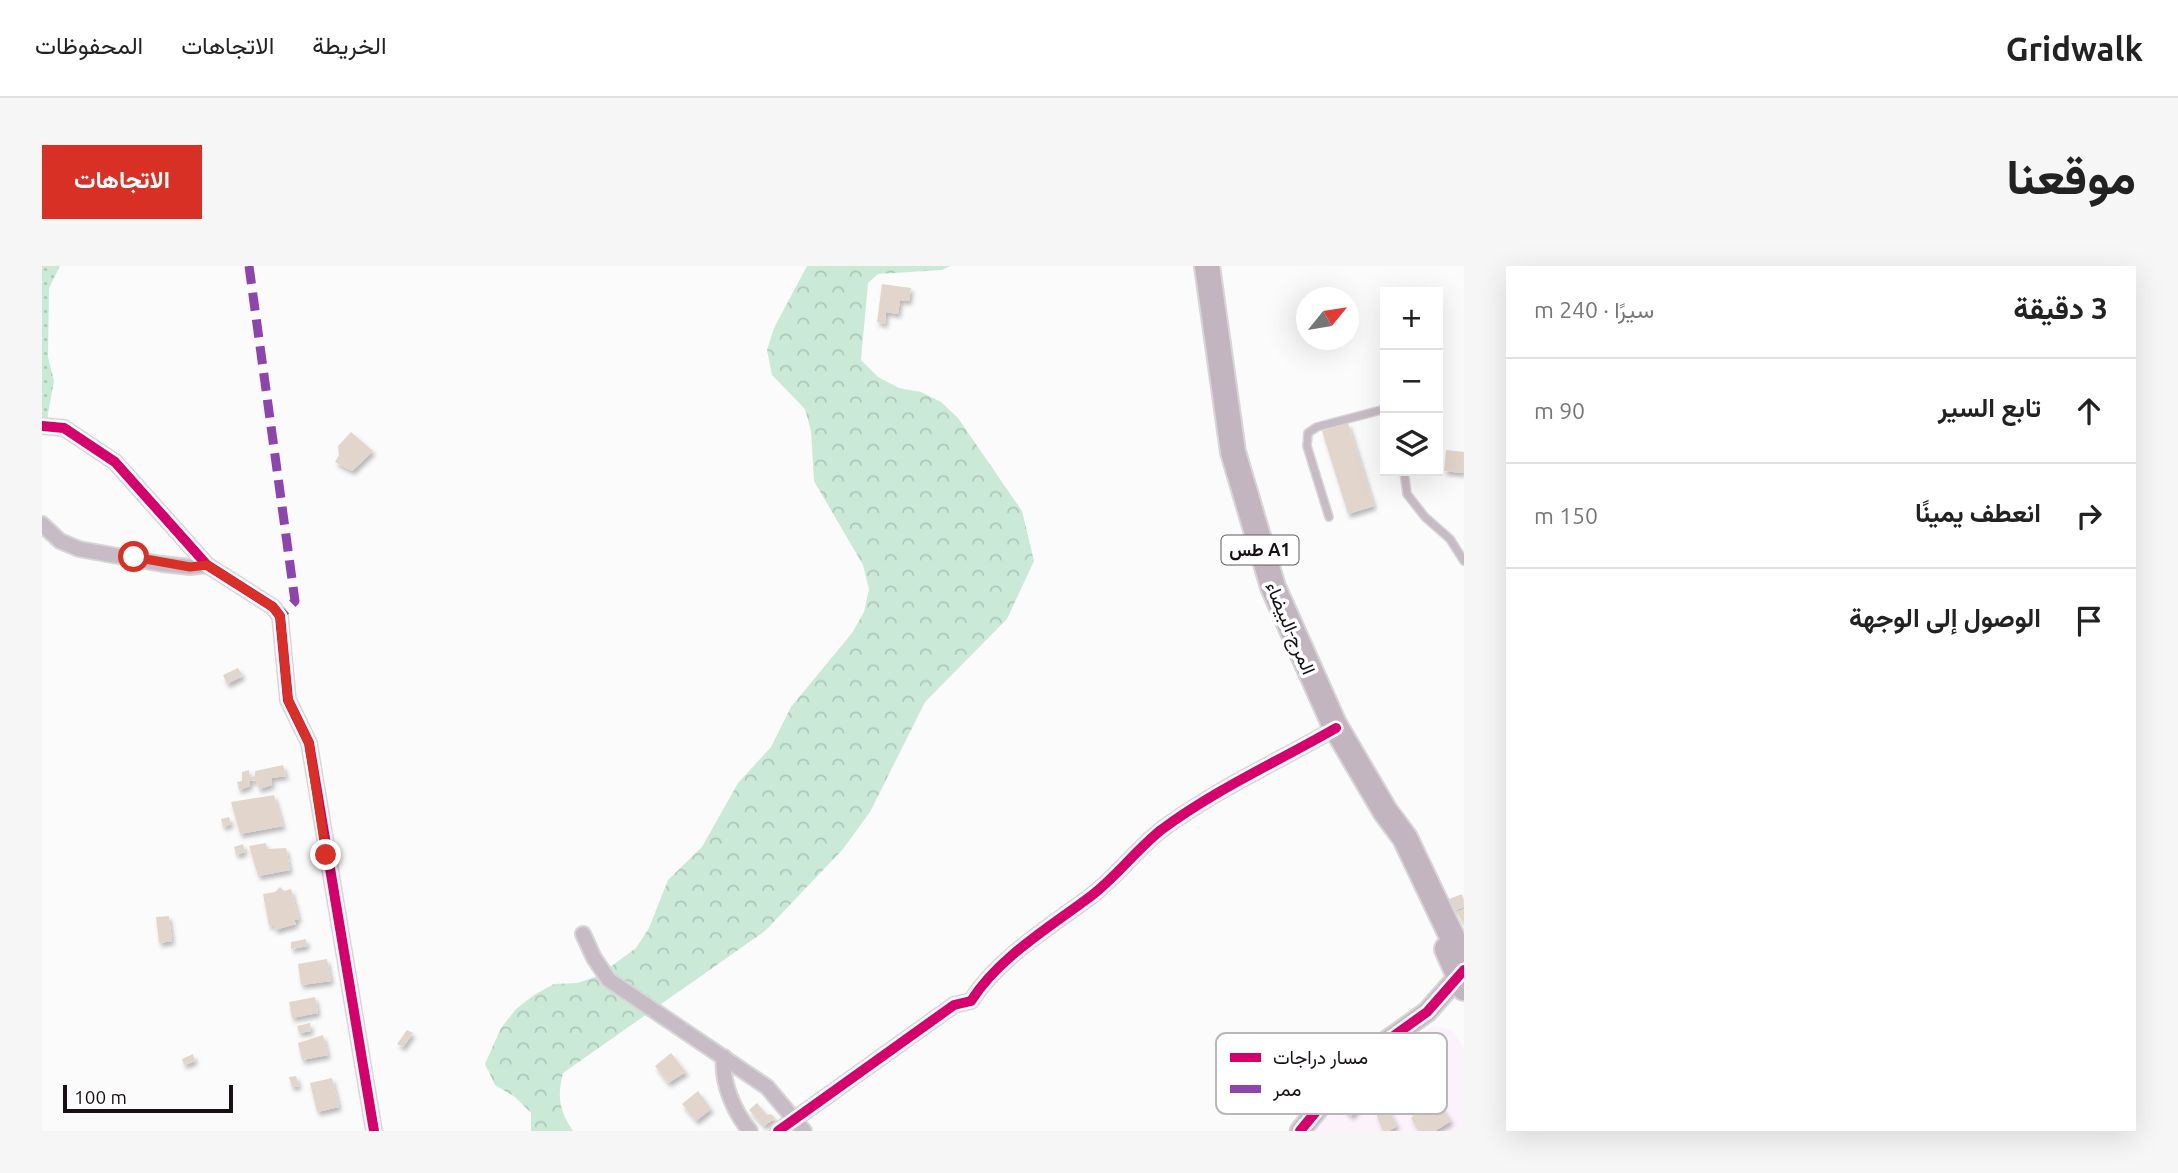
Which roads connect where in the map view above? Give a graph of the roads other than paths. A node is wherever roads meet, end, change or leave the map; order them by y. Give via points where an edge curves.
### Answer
1 (1207, 266) edge
2 (1380, 410) edge
3 (42, 426) edge
4 (1405, 476) edge
5 (1329, 517) dead end
6 (42, 524) edge
7 (1464, 561) edge
8 (207, 565) junction
9 (1336, 728) junction
10 (583, 934) dead end
11 (1462, 974) edge
12 (1398, 1033) edge
13 (724, 1058) junction
14 (1314, 1114) edge
15 (801, 1125) edge
16 (373, 1131) edge
17 (750, 1131) edge
18 (778, 1131) edge
19 (1300, 1131) edge

1 - 9 highway, المرج-البيضاء / طس A1 via 1224,406 1244,498 1273,587
2 - 5 lane via 1308,433 1307,446
3 - 8 street via 64,428 115,462
4 - 7 lane via 1407,494 1450,539
6 - 8 street via 60,541 79,549 162,564
8 - 16 street via 280,616 288,700 309,743
9 - 11 highway, المرج-البيضاء / طس A1 via 1410,848
9 - 15 street via 1215,792 1178,818 1094,894 981,985 971,1001 954,1005
10 - 13 street via 609,980
11 - 12 street via 1427,1012
13 - 15 street via 767,1087
13 - 17 street via 722,1072 731,1098
14 - 19 street
15 - 18 street

